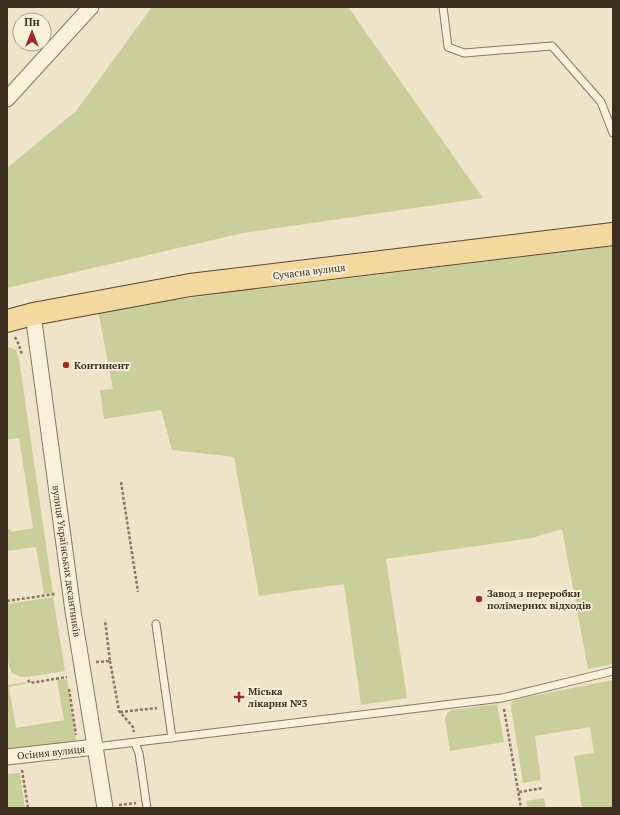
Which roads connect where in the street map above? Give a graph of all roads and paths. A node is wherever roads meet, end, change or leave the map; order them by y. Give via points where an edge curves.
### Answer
1 (91, 7) edge
2 (444, 7) edge
3 (7, 98) edge
4 (613, 132) edge
5 (613, 234) edge
6 (33, 314) junction
7 (7, 321) edge
8 (121, 482) dead end
9 (138, 592) dead end
10 (55, 594) dead end
11 (7, 601) edge
12 (105, 620) dead end
13 (156, 624) dead end
14 (110, 661) junction
15 (93, 662) dead end
16 (613, 671) edge
17 (67, 677) dead end
18 (28, 680) dead end
19 (502, 698) junction
20 (168, 706) junction
21 (120, 712) junction
22 (172, 738) junction
23 (135, 743) junction
24 (96, 747) junction
25 (13, 756) edge
26 (543, 788) dead end
27 (518, 792) junction
28 (147, 805) edge
29 (110, 807) edge
30 (28, 808) edge
31 (521, 808) edge

1 - 3 street
2 - 4 lane via 448,47 464,53 552,46 601,102
5 - 6 main road, Сучасна вулиця via 190,285
6 - 7 main road, Сучасна вулиця
6 - 24 street, вулиця Українських десантників via 73,611
8 - 9 path
10 - 11 path
12 - 14 path
13 - 20 lane
14 - 15 path
14 - 21 path
16 - 19 lane
17 - 18 path via 34,683
19 - 22 lane
19 - 27 path
20 - 21 path
20 - 22 lane
21 - 23 path via 133,727
22 - 23 lane
23 - 24 lane
23 - 28 lane via 139,753
24 - 25 street, Осіння вулиця
24 - 29 street, вулиця Українських десантників
25 - 30 path
26 - 27 path
27 - 31 path
28 - 29 path

